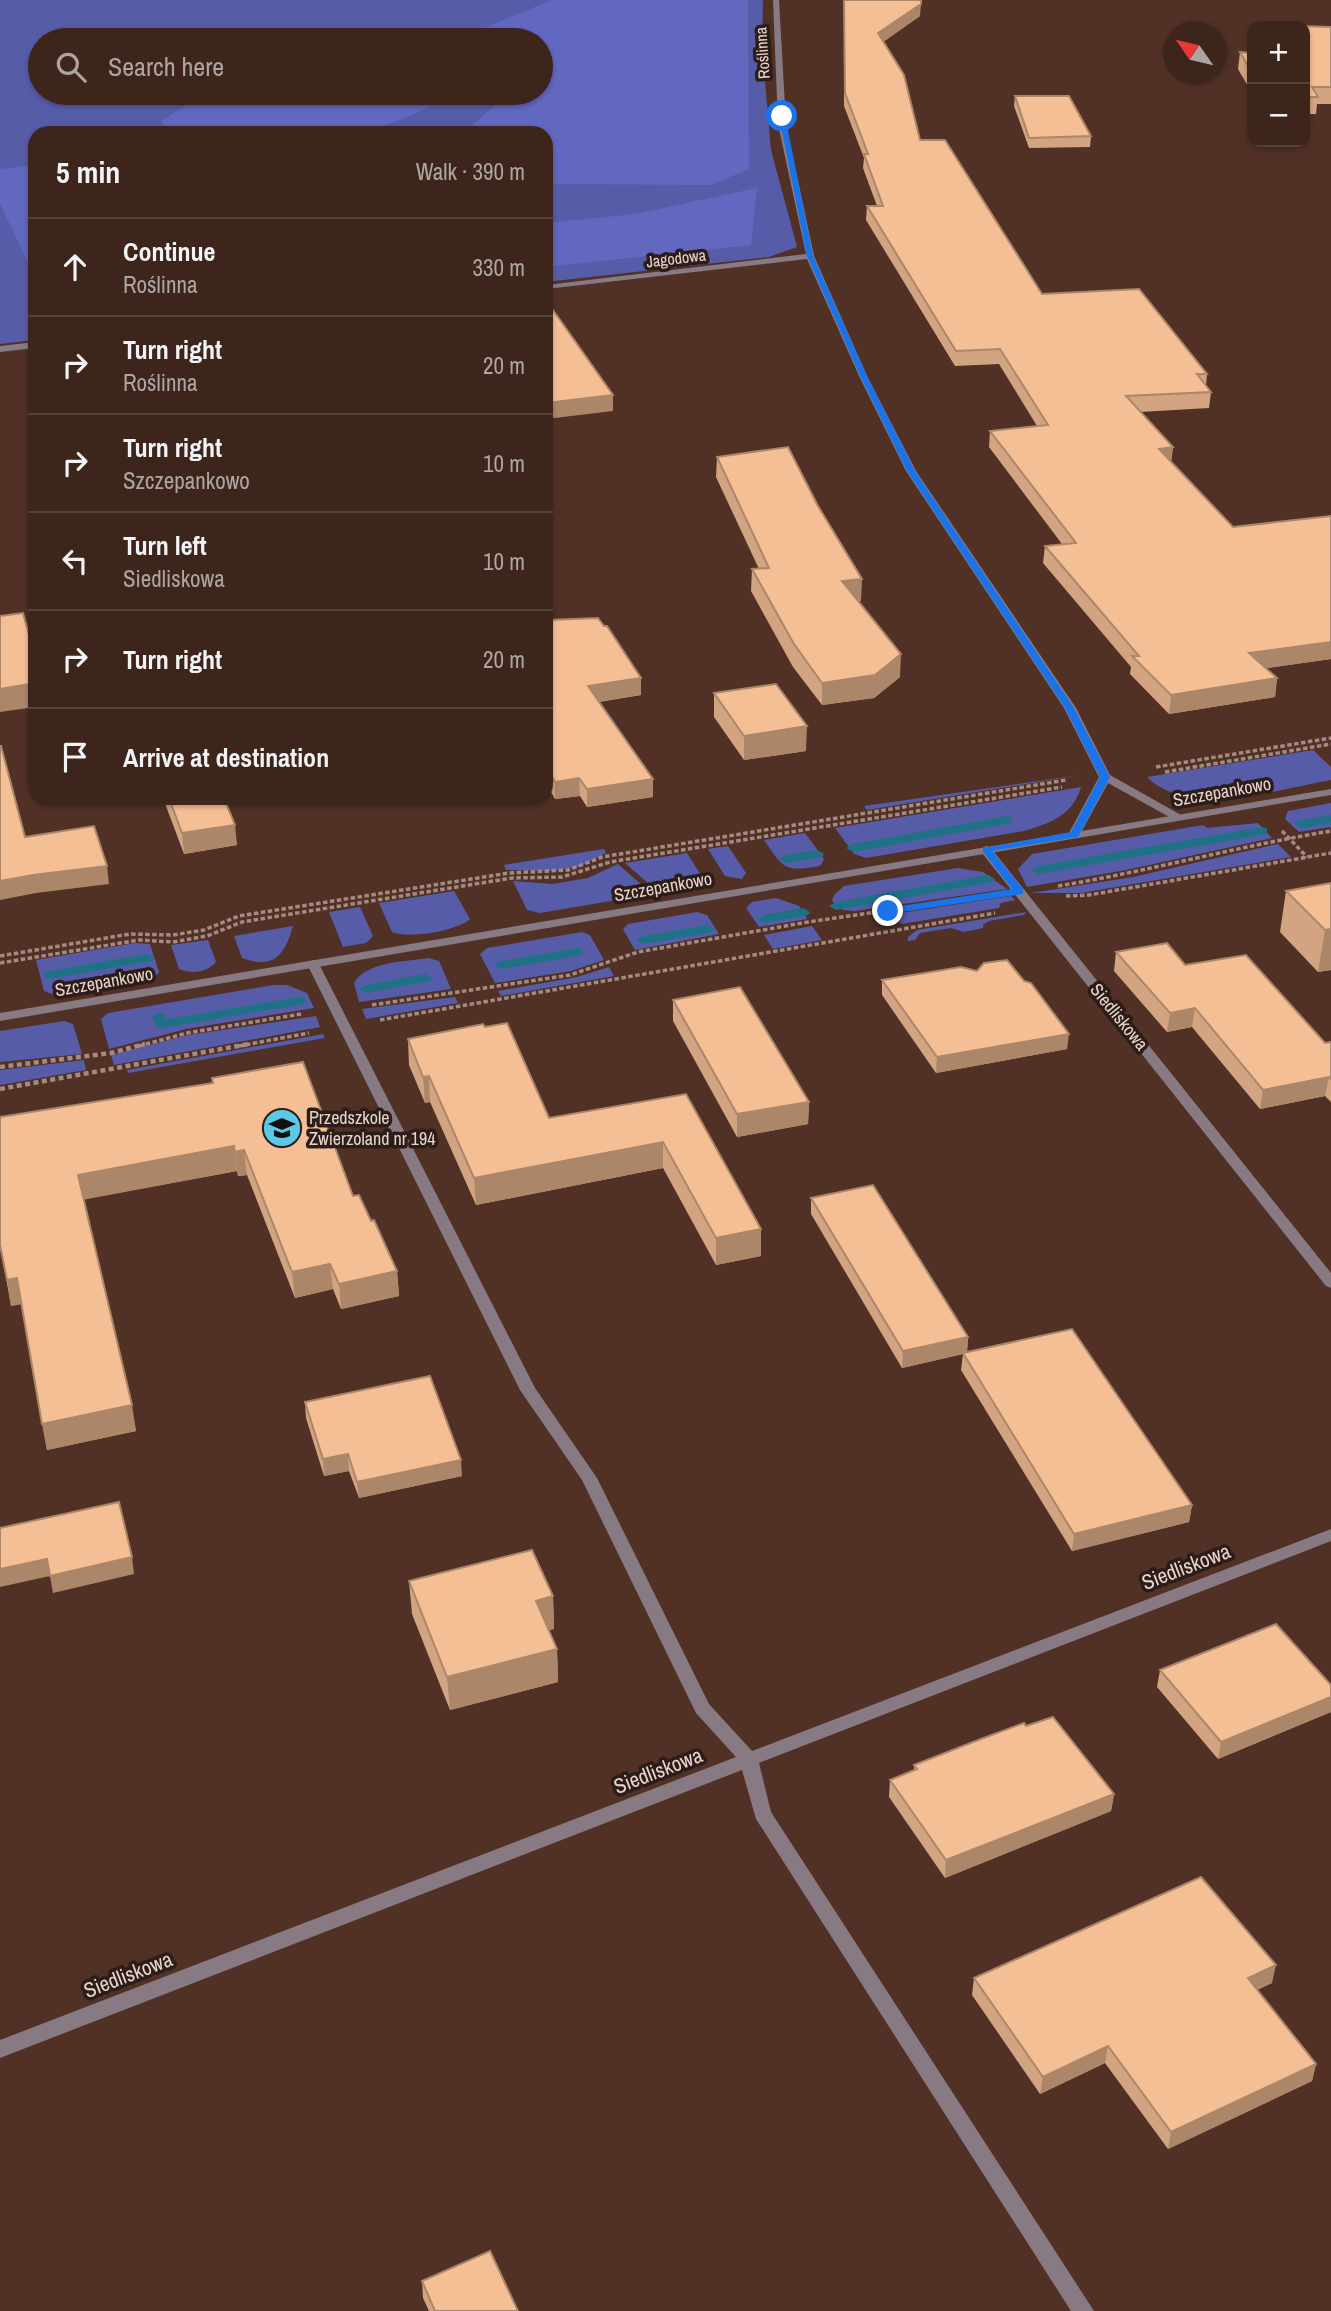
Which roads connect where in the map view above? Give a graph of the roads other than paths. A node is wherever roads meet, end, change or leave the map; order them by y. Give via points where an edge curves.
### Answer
1 (776, 0) edge
2 (810, 256) junction
3 (553, 286) edge
4 (28, 346) edge
5 (0, 349) edge
6 (1105, 777) junction
7 (1331, 792) edge
8 (1177, 817) junction
9 (1074, 835) junction
10 (986, 850) junction
11 (313, 964) junction
12 (0, 1017) edge
13 (1331, 1283) edge
14 (1331, 1535) edge
15 (749, 1760) junction
16 (0, 2049) edge
17 (1083, 2311) edge

1 - 2 street, Roślinna via 782,124
2 - 3 street, Jagodowa
2 - 6 street, Roślinna via 911,471 1070,708
4 - 5 street
6 - 8 street
6 - 9 street
7 - 8 street, Szczepankowo
8 - 9 street, Szczepankowo
9 - 10 street, Szczepankowo
10 - 11 street, Szczepankowo
10 - 13 street, Siedliskowa
11 - 12 street, Szczepankowo
11 - 15 street via 528,1390 589,1478 702,1708
14 - 15 street, Siedliskowa
15 - 16 street, Siedliskowa
15 - 17 street via 762,1814

